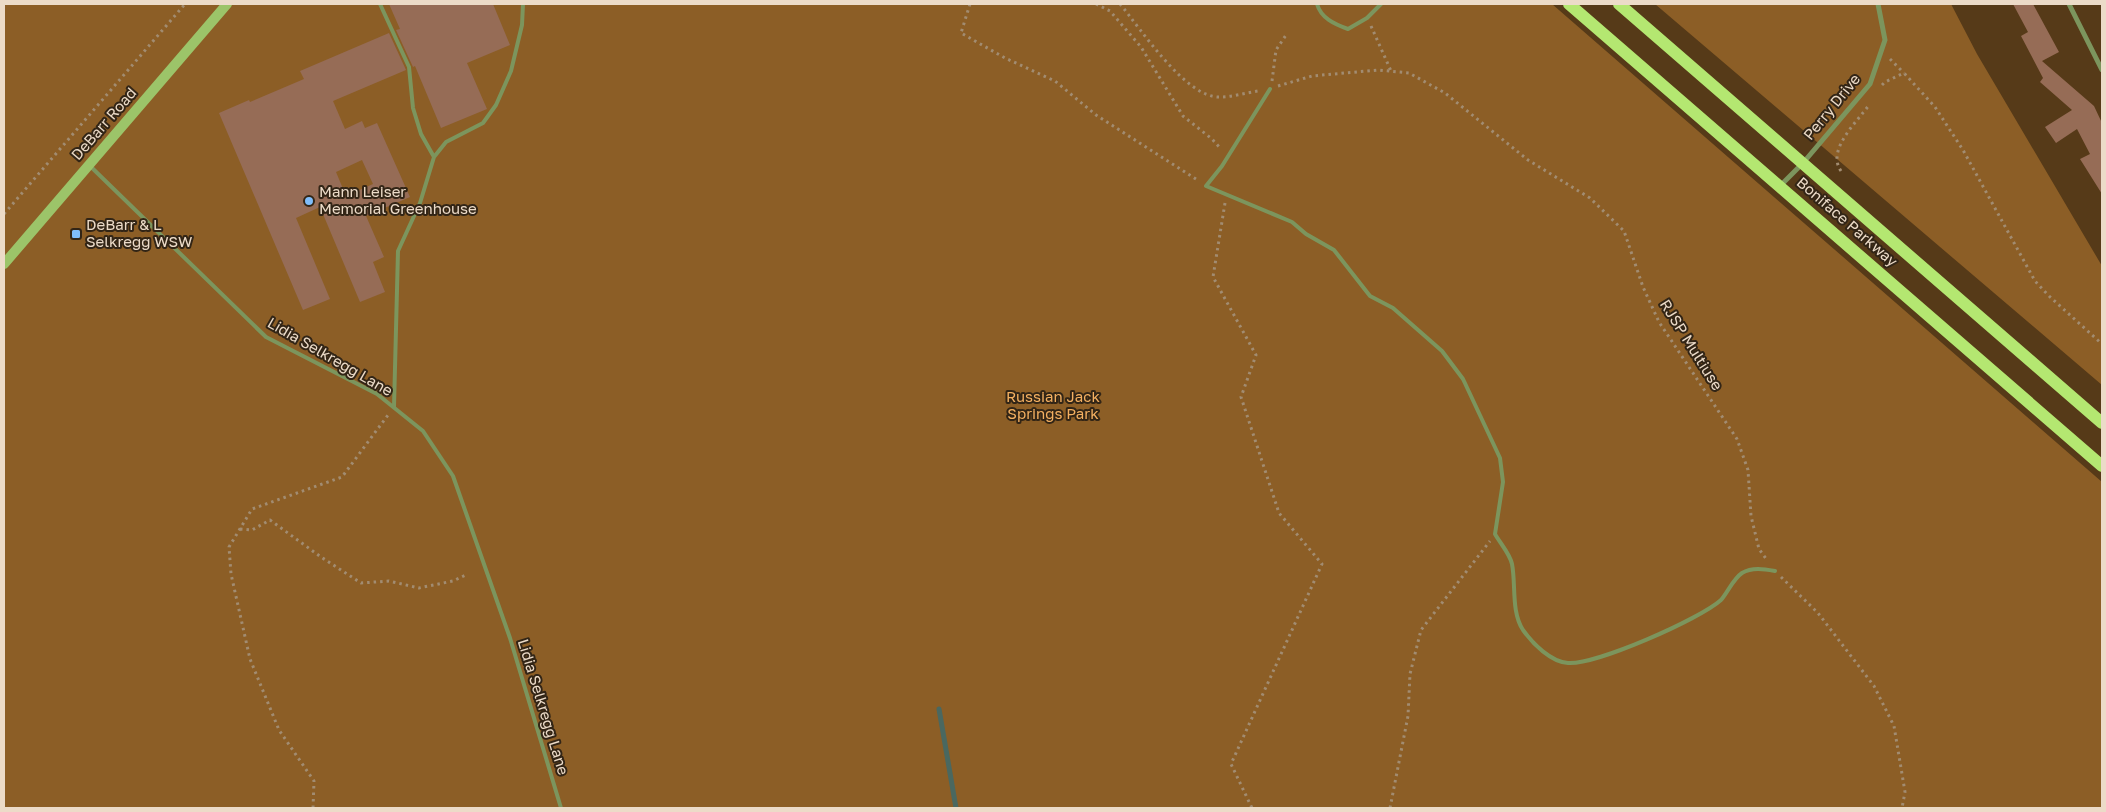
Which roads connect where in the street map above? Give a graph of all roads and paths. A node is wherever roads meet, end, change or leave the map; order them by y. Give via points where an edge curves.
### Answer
1 (185, 4) edge
2 (228, 4) edge
3 (380, 4) edge
4 (523, 4) edge
5 (970, 4) edge
6 (1096, 4) edge
7 (1120, 4) edge
8 (1316, 4) edge
9 (1381, 4) edge
10 (1569, 4) edge
11 (1619, 4) edge
12 (1878, 4) edge
13 (2069, 4) edge
14 (1367, 18) junction
15 (1286, 35) dead end
16 (1881, 52) junction
17 (2102, 70) edge
18 (1391, 71) junction
19 (1904, 73) junction
20 (1270, 89) junction
21 (1880, 89) dead end
22 (1870, 103) dead end
23 (1228, 156) junction
24 (434, 157) junction
25 (1803, 163) junction
26 (89, 165) junction
27 (1841, 171) dead end
28 (1206, 186) junction
29 (1780, 186) junction
30 (1227, 195) junction
31 (4, 214) edge
32 (4, 264) edge
33 (2102, 344) edge
34 (394, 408) junction
35 (2102, 423) edge
36 (2102, 466) edge
37 (240, 529) junction
38 (1495, 534) junction
39 (1775, 571) junction
40 (468, 574) dead end
41 (313, 808) edge
42 (561, 808) edge
43 (1252, 808) edge
44 (1390, 808) edge
45 (1902, 808) edge

1 - 31 path
2 - 26 main road, DeBarr Road
3 - 24 lane via 409,67 413,108 421,134
4 - 24 lane via 522,25 511,71 496,105 483,123 446,142
5 - 28 path via 960,33 1055,81 1096,116
6 - 23 path via 1110,11 1141,47 1184,116
7 - 20 path, RJSP Multiuse via 1176,72 1199,92 1218,97
8 - 14 lane via 1333,24 1348,29
9 - 14 lane
10 - 29 main road, Boniface Parkway
11 - 25 main road, Boniface Parkway
12 - 16 street, Perry Drive via 1885,40
13 - 17 street
14 - 18 path
15 - 20 path via 1276,50
16 - 19 path
16 - 25 street, Perry Drive via 1870,84
18 - 20 path, RJSP Multiuse via 1312,76
18 - 39 path, RJSP Multiuse via 1409,73 1446,93 1528,160 1590,198 1624,231 1643,287 1660,322 1737,439 1748,470 1751,516 1759,549
19 - 21 path via 1885,82
19 - 33 path via 1935,107 1963,150 2036,281
20 - 23 lane
22 - 27 path via 1836,155
23 - 28 lane
24 - 34 lane via 420,203 398,251
25 - 29 street, Perry Drive
25 - 35 main road, Boniface Parkway
26 - 32 main road, DeBarr Road
26 - 34 lane, Lidia Selkregg Lane via 266,337 377,394
28 - 30 lane
29 - 36 main road, Boniface Parkway
30 - 38 lane via 1292,222 1334,250 1370,296 1393,308 1442,351 1463,378 1500,458 1503,482
30 - 43 path via 1213,277 1256,355 1241,397 1279,513 1322,564 1231,764
34 - 37 path via 342,477 252,509
34 - 42 lane, Lidia Selkregg Lane via 423,431 453,476 510,638
37 - 40 path via 252,530 270,520 321,558 362,583 389,581 419,588 453,581
37 - 41 path via 229,547 231,574 250,659 279,730 314,781
38 - 39 lane via 1512,561 1518,618 1523,630 1548,655 1566,663 1586,662 1687,621 1720,600 1742,573 1759,568
38 - 44 path via 1421,630 1410,674 1408,716
39 - 45 path, RJSP Multiuse via 1818,613 1874,686 1894,726 1905,792

